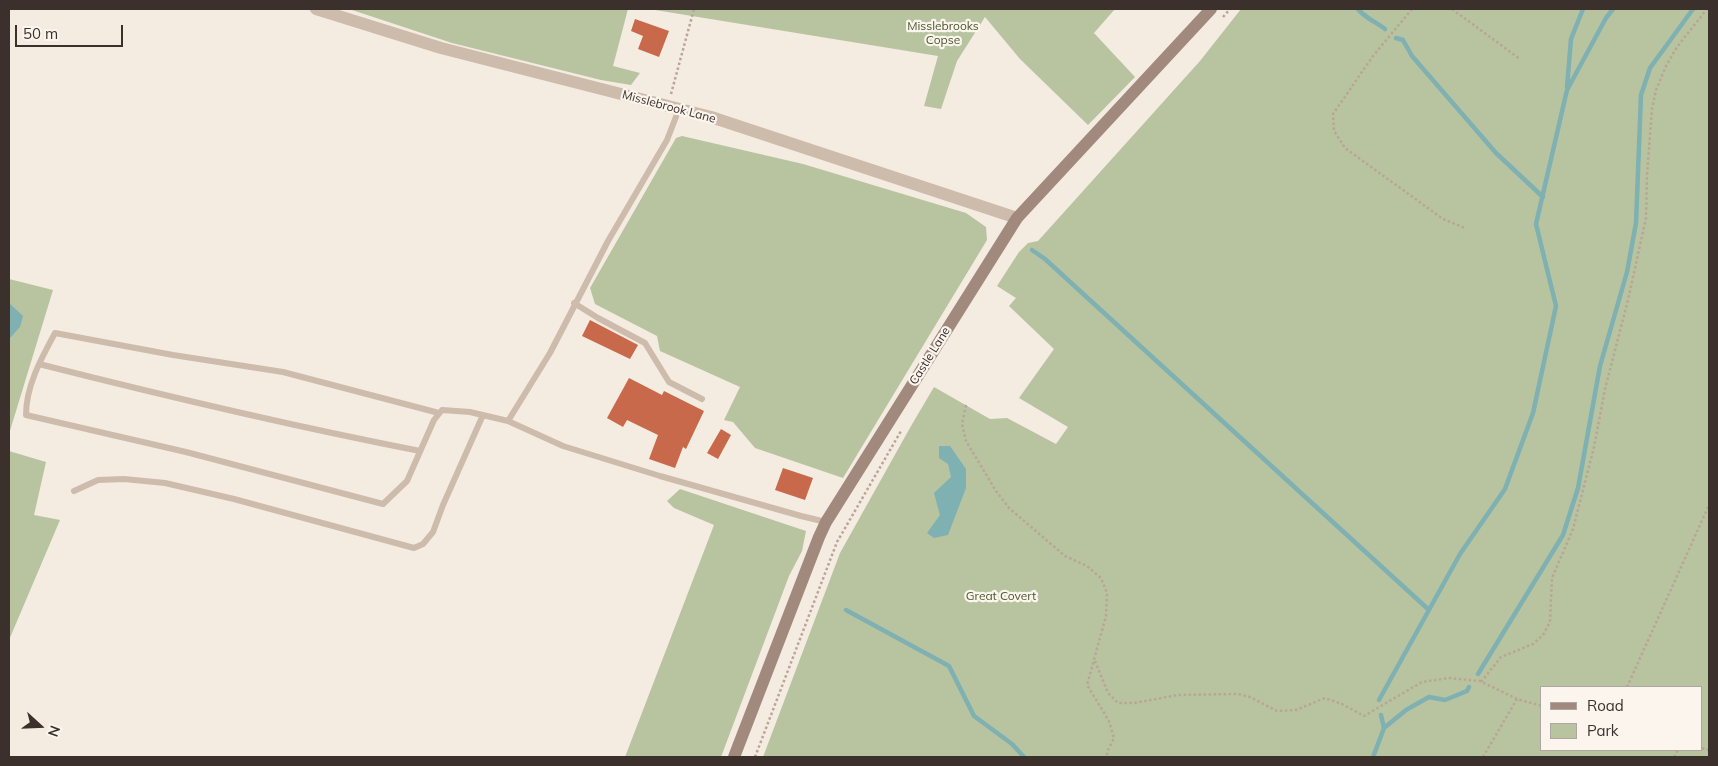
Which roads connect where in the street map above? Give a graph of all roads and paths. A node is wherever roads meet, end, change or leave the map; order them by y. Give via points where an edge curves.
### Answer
1 (316, 9) edge
2 (694, 9) edge
3 (1211, 9) edge
4 (1412, 9) edge
5 (1452, 9) edge
6 (1707, 9) edge
7 (1520, 59) dead end
8 (666, 106) junction
9 (679, 109) junction
10 (1017, 218) junction
11 (1465, 228) dead end
12 (574, 303) junction
13 (39, 364) junction
14 (702, 399) dead end
15 (966, 405) dead end
16 (439, 413) junction
17 (482, 415) junction
18 (508, 421) junction
19 (904, 424) dead end
20 (420, 451) junction
21 (74, 492) dead end
22 (1709, 505) edge
23 (826, 522) junction
24 (1094, 661) junction
25 (1481, 682) junction
26 (1626, 686) edge
27 (1517, 699) junction
28 (1540, 705) edge
29 (734, 757) edge
30 (754, 757) edge
31 (1107, 757) edge
32 (1483, 757) edge

1 - 8 street, Misslebrook Lane via 441,48
2 - 8 path
3 - 10 street, Castle Lane
4 - 11 path via 1373,56 1334,114 1334,131 1345,148 1443,219
5 - 7 path
6 - 25 path via 1677,48 1656,90 1652,109 1646,218 1575,520 1552,578 1550,622 1544,635 1533,644 1501,657
8 - 9 street, Misslebrook Lane
9 - 10 street, Misslebrook Lane
9 - 12 lane via 667,140
10 - 23 street, Castle Lane
12 - 14 lane via 644,343 669,382
12 - 18 lane via 550,353
13 - 16 lane via 55,334 283,372
13 - 20 lane via 172,398
13 - 20 lane via 26,401 26,415 186,452 383,504 407,481
15 - 24 path via 962,424 966,441 1000,496 1065,556 1087,566 1101,578 1107,593 1106,616
16 - 17 lane via 456,410
16 - 20 lane
17 - 18 lane
17 - 21 lane via 433,532 423,544 414,548 165,483 98,480
18 - 23 lane via 563,446
19 - 30 path via 836,542
22 - 26 path
23 - 29 street, Castle Lane
24 - 25 path via 1108,693 1118,703 1178,695 1238,694 1277,711 1296,710 1325,698 1364,716 1422,682 1449,678
24 - 31 path via 1087,684 1109,721 1114,738
25 - 27 path
27 - 28 path
27 - 32 path

